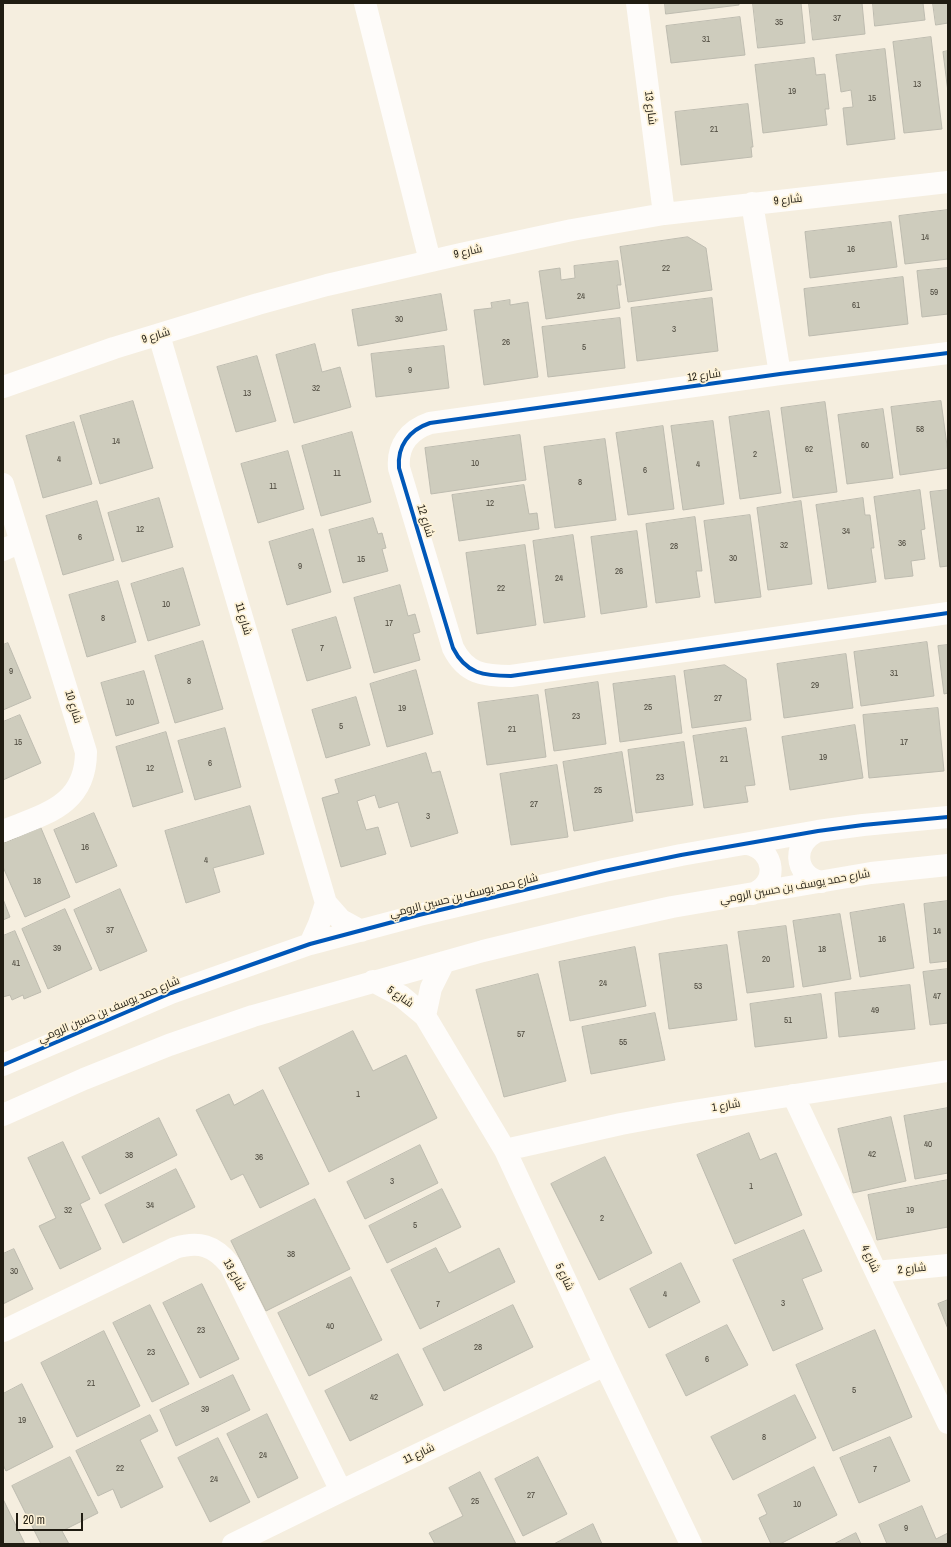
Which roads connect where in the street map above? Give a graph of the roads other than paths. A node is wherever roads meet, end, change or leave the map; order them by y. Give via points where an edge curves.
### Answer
1 (365, 3) edge
2 (637, 3) edge
3 (948, 182) edge
4 (752, 203) junction
5 (664, 214) junction
6 (430, 260) junction
7 (160, 335) junction
8 (948, 353) edge
9 (780, 374) junction
10 (3, 387) edge
11 (3, 484) edge
12 (12, 546) edge
13 (948, 613) edge
14 (948, 818) edge
15 (3, 831) edge
16 (818, 831) junction
17 (747, 844) junction
18 (948, 865) edge
19 (821, 882) junction
20 (752, 894) junction
21 (326, 903) junction
22 (361, 931) junction
23 (310, 944) junction
24 (444, 962) junction
25 (373, 981) junction
26 (425, 1016) junction
27 (3, 1065) edge
28 (948, 1071) edge
29 (793, 1095) junction
30 (3, 1115) edge
31 (505, 1150) junction
32 (948, 1265) edge
33 (876, 1272) junction
34 (3, 1332) edge
35 (606, 1365) junction
36 (948, 1423) edge
37 (341, 1491) junction
38 (234, 1544) edge
39 (691, 1544) edge

1 - 6 street
2 - 5 street, شارع 13
3 - 4 street, شارع 9
4 - 5 street, شارع 9
4 - 9 street
5 - 6 street, شارع 9 via 572,230
6 - 7 street, شارع 9 via 258,304
7 - 10 street, شارع 9
7 - 21 street, شارع 11
8 - 9 street, شارع 12
9 - 13 street, شارع 12 via 430,424 411,433 400,451 399,468 453,648 462,663 475,671 494,676 511,676
11 - 12 street, شارع 10
12 - 15 street, شارع 10 via 84,745 86,763 82,781 65,802 53,810
14 - 16 street, شارع حمد يوسف بن حسين الرومي
16 - 17 street, شارع حمد يوسف بن حسين الرومي
16 - 19 street via 804,841 799,858 806,874
17 - 20 street via 763,851 770,861 771,869 766,885
17 - 22 street, شارع حمد يوسف بن حسين الرومي via 604,871
18 - 19 street, شارع حمد يوسف بن حسين الرومي via 871,873
19 - 20 street, شارع حمد يوسف بن حسين الرومي
20 - 24 street, شارع حمد يوسف بن حسين الرومي via 586,926
21 - 22 street, شارع 11 via 341,920
21 - 23 street
22 - 23 street, شارع حمد يوسف بن حسين الرومي
23 - 27 street, شارع حمد يوسف بن حسين الرومي via 171,993
24 - 25 street, شارع حمد يوسف بن حسين الرومي
24 - 26 street, شارع 5 via 431,988
25 - 26 street, شارع 5 via 401,996
25 - 30 street, شارع حمد يوسف بن حسين الرومي via 253,1016 176,1043 84,1079
26 - 31 street, شارع 5
28 - 29 street, شارع 1
29 - 31 street, شارع 1 via 621,1124
29 - 33 street, شارع 4
31 - 35 street, شارع 5
32 - 33 street, شارع 2
33 - 36 street, شارع 4
34 - 37 street, شارع 13 via 175,1248 192,1245 209,1247 223,1256 230,1265
35 - 37 street, شارع 11
35 - 39 street, شارع 5
37 - 38 street, شارع 11

